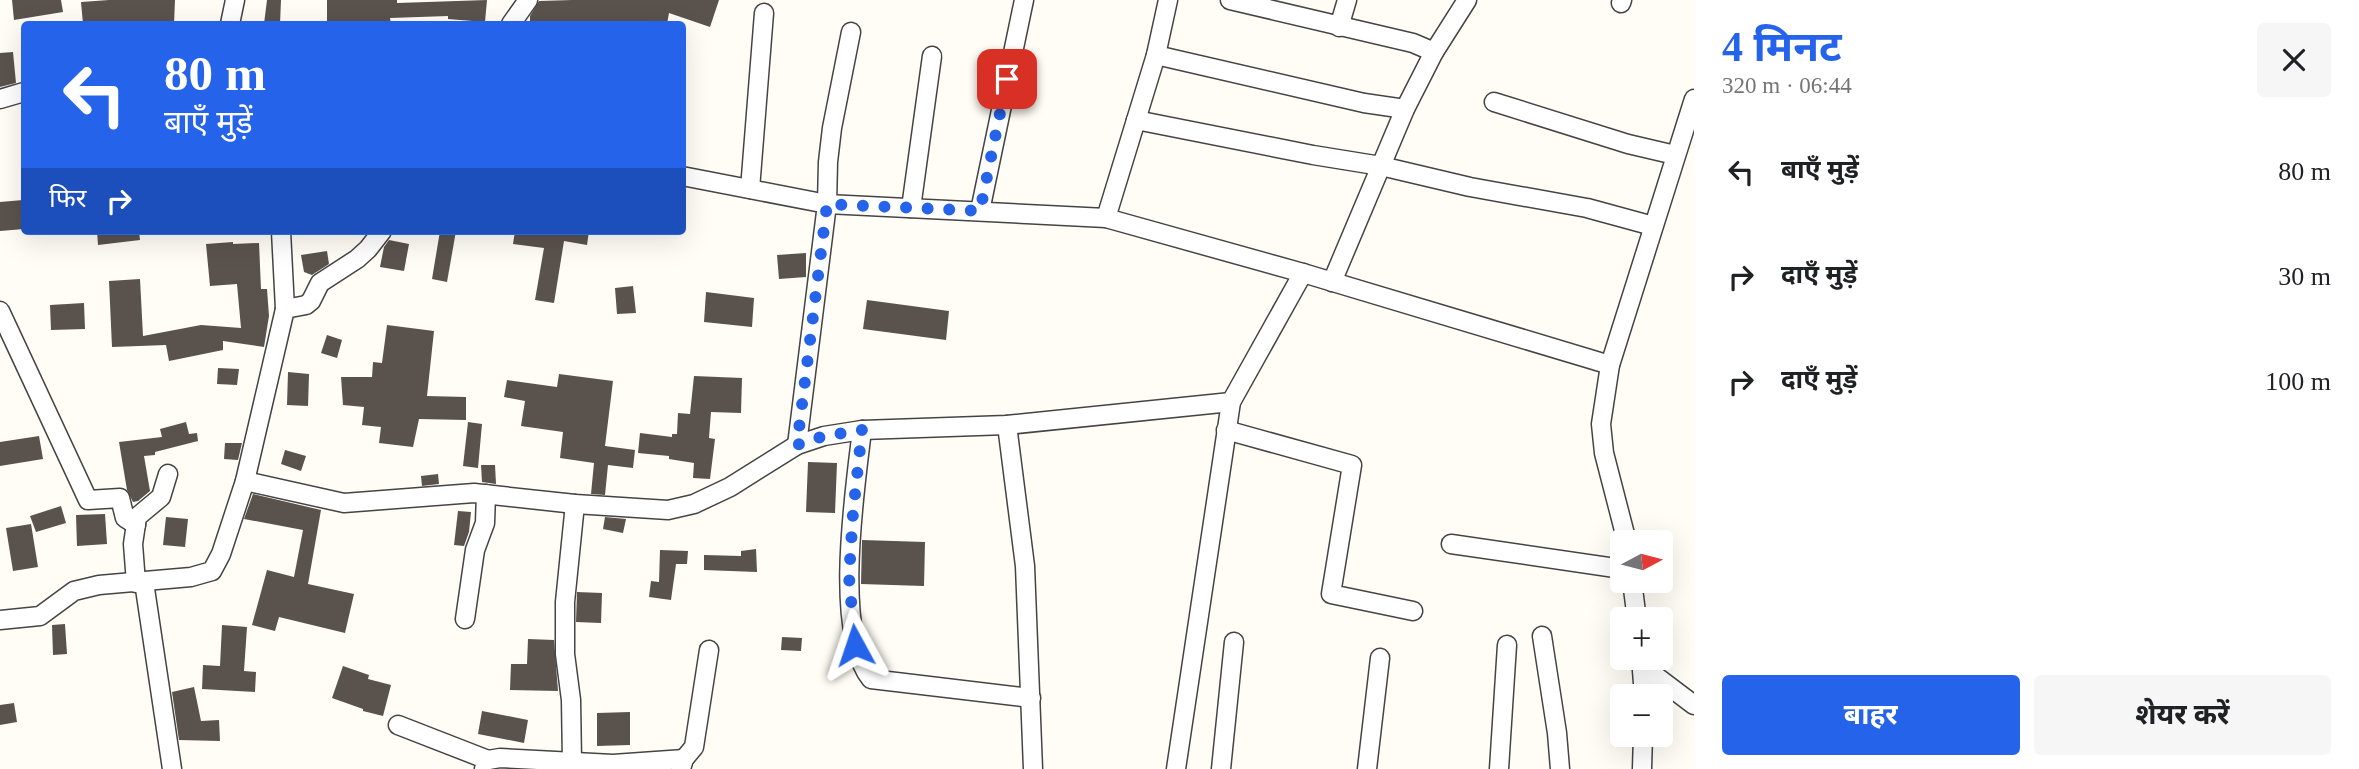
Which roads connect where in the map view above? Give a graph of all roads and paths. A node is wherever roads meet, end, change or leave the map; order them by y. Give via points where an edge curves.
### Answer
1 (235, 0) edge
2 (528, 0) edge
3 (1024, 0) edge
4 (1168, 0) edge
5 (1230, 0) edge
6 (1347, 0) edge
7 (1467, 0) edge
8 (764, 13) dead end
9 (231, 21) edge
10 (513, 21) edge
11 (1339, 27) junction
12 (851, 32) dead end
13 (1434, 52) junction
14 (1156, 55) junction
15 (932, 56) dead end
16 (21, 93) edge
17 (0, 99) edge
18 (1694, 99) edge
19 (1494, 102) dead end
20 (1405, 109) junction
21 (1136, 120) junction
22 (1675, 155) junction
23 (1381, 166) junction
24 (686, 175) edge
25 (750, 189) junction
26 (827, 204) junction
27 (911, 208) junction
28 (980, 211) junction
29 (1106, 218) junction
30 (1653, 226) junction
31 (281, 235) edge
32 (379, 235) edge
33 (1303, 273) junction
34 (1332, 282) junction
35 (285, 309) junction
36 (0, 311) edge
37 (1610, 365) junction
38 (1231, 402) junction
39 (1007, 425) junction
40 (862, 430) junction
41 (1226, 430) junction
42 (797, 445) junction
43 (168, 474) dead end
44 (245, 481) junction
45 (486, 494) junction
46 (575, 504) junction
47 (136, 525) junction
48 (1624, 530) edge
49 (1451, 544) dead end
50 (1610, 567) edge
51 (140, 583) junction
52 (1413, 611) dead end
53 (465, 619) dead end
54 (0, 620) edge
55 (1542, 636) dead end
56 (1234, 642) dead end
57 (1507, 645) dead end
58 (709, 650) dead end
59 (1380, 658) dead end
60 (1652, 670) edge
61 (1031, 698) junction
62 (1694, 705) edge
63 (398, 725) dead end
64 (1643, 747) edge
65 (572, 762) junction
66 (486, 764) edge
67 (682, 764) edge
68 (593, 766) edge
69 (172, 769) edge
70 (1033, 769) edge
71 (1176, 769) edge
72 (1221, 769) edge
73 (1367, 769) edge
74 (1499, 769) edge
75 (1560, 769) edge
76 (1642, 769) edge

1 - 9 street
2 - 10 street
3 - 28 street
4 - 14 street
5 - 11 street
6 - 11 street
7 - 13 street
8 - 25 street
11 - 13 street
12 - 26 street via 832,128
13 - 20 street
14 - 20 street
14 - 21 street
15 - 27 street
16 - 17 street
18 - 22 street
19 - 22 street
20 - 23 street
21 - 23 street
21 - 29 street
22 - 30 street
23 - 30 street
23 - 34 street
24 - 25 street
25 - 26 street
26 - 27 street
26 - 42 street
27 - 28 street
28 - 29 street
29 - 33 street
30 - 37 street
31 - 35 street
32 - 35 street via 357,259 320,283 306,305
33 - 34 street
33 - 38 street
34 - 37 street
35 - 44 street
36 - 47 street via 88,500 120,498 125,518
37 - 48 street via 1601,424
38 - 39 street
38 - 41 street
39 - 40 street
39 - 61 street via 1025,566
40 - 42 street
40 - 61 street via 849,577 855,645 863,669 871,679
41 - 52 street via 1352,465 1331,594
41 - 71 street
42 - 46 street via 694,505 668,510
43 - 47 street via 161,498 136,517
44 - 45 street via 344,503
44 - 51 street via 212,571
45 - 46 street
45 - 53 street via 485,523 475,550
46 - 65 street via 565,613
47 - 51 street via 133,544
49 - 50 street
51 - 54 street via 74,591 40,616
51 - 69 street
55 - 75 street
56 - 72 street
57 - 74 street
58 - 67 street via 694,747
59 - 73 street
60 - 62 street
61 - 70 street
63 - 66 street
64 - 76 street
65 - 66 street via 500,758
65 - 68 street
67 - 68 street

